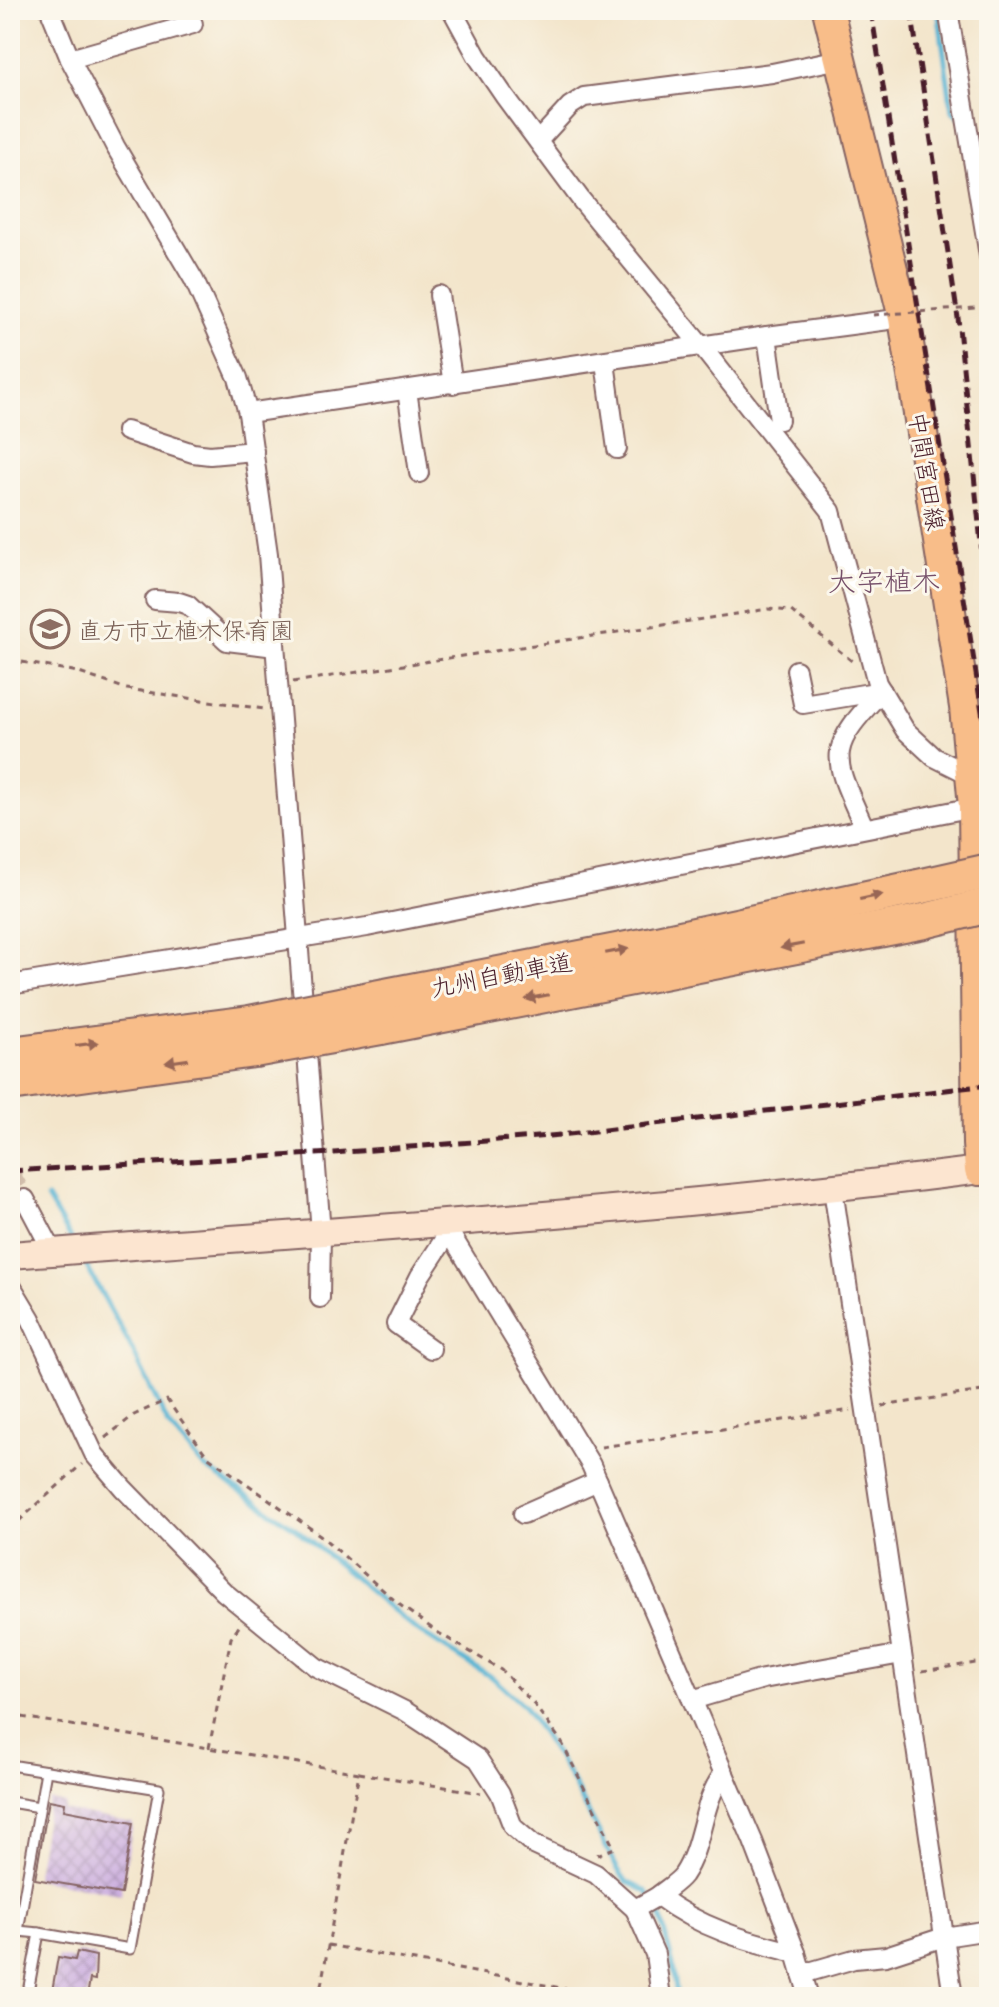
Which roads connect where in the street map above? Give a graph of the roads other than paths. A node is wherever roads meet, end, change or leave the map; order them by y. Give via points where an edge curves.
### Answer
1 (50, 10) edge
2 (452, 10) edge
3 (591, 10) edge
4 (599, 10) edge
5 (828, 10) edge
6 (948, 10) edge
7 (193, 24) dead end
8 (70, 59) junction
9 (840, 59) junction
10 (538, 141) junction
11 (989, 253) edge
12 (439, 295) dead end
13 (904, 318) junction
14 (767, 336) junction
15 (702, 347) junction
16 (605, 362) junction
17 (453, 384) junction
18 (407, 390) junction
19 (248, 413) junction
20 (779, 420) dead end
21 (126, 431) dead end
22 (617, 449) dead end
23 (254, 451) junction
24 (419, 473) dead end
25 (155, 600) dead end
26 (275, 647) junction
27 (796, 670) dead end
28 (880, 687) junction
29 (972, 776) junction
30 (974, 807) junction
31 (864, 827) junction
32 (989, 871) edge
33 (989, 905) edge
34 (299, 939) junction
35 (10, 985) edge
36 (378, 1013) junction
37 (252, 1036) junction
38 (10, 1054) edge
39 (10, 1084) edge
40 (985, 1170) edge
41 (833, 1189) junction
42 (25, 1199) tunnel mouth
43 (447, 1228) junction
44 (321, 1232) junction
45 (57, 1251) junction
46 (10, 1255) edge
47 (10, 1284) edge
48 (320, 1298) dead end
49 (431, 1349) dead end
50 (598, 1481) junction
51 (523, 1514) dead end
52 (902, 1654) junction
53 (692, 1700) junction
54 (10, 1765) edge
55 (46, 1771) junction
56 (724, 1773) junction
57 (10, 1802) edge
58 (39, 1807) junction
59 (658, 1896) junction
60 (635, 1909) junction
61 (989, 1930) edge
62 (14, 1931) edge
63 (39, 1933) junction
64 (944, 1937) junction
65 (796, 1953) junction
66 (802, 1974) junction
67 (27, 1997) edge
68 (661, 1997) edge
69 (809, 1997) edge
70 (953, 1997) edge

1 - 8 street
2 - 10 street via 477,56
3 - 4 street
5 - 9 main road, 中間宮田線
6 - 11 street
7 - 8 street
8 - 19 street via 194,280 233,363
9 - 10 street via 584,97
9 - 13 main road, 中間宮田線
10 - 15 street
12 - 17 street
13 - 14 street
13 - 29 main road, 中間宮田線
14 - 15 street
14 - 20 street
15 - 16 street
15 - 28 street via 831,511
16 - 17 street
16 - 22 street
17 - 18 street
18 - 19 street
18 - 24 street
19 - 23 street
21 - 23 street via 193,453
23 - 26 street
25 - 26 street via 188,605 227,641
26 - 34 street
27 - 28 street via 803,704
28 - 29 street via 905,730 934,757
28 - 31 street via 852,722 838,761
29 - 30 main road, 中間宮田線
30 - 31 street
30 - 40 main road, 中間宮田線
31 - 34 street
36 -> 32 highway, 九州自動車道, bridge via 648,945
33 -> 36 highway, 九州自動車道, bridge via 924,921
34 - 35 street
34 - 44 street
36 - 37 highway, 九州自動車道, bridge
38 -> 37 highway, 九州自動車道
37 -> 39 highway, 九州自動車道
40 - 41 street
41 - 43 street
41 - 52 street
42 - 45 street
43 - 44 street
43 - 49 street via 396,1324
43 - 50 street
44 - 45 street
44 - 48 street
45 - 46 street
47 - 60 street via 94,1454 224,1592 316,1667 405,1711 478,1759 513,1827 534,1845 596,1874
50 - 51 street
50 - 53 street
52 - 53 street via 763,1679
52 - 64 street
53 - 56 street
54 - 55 lane
55 - 58 lane
55 - 63 lane via 159,1789 130,1949
56 - 59 street via 715,1784 693,1857 681,1878
56 - 65 street
57 - 58 lane
58 - 62 lane
59 - 60 street
59 - 65 street via 721,1933
60 - 68 street via 655,1954
61 - 64 street
62 - 63 lane
63 - 67 lane
64 - 66 street
64 - 70 street
65 - 66 street
66 - 69 street

